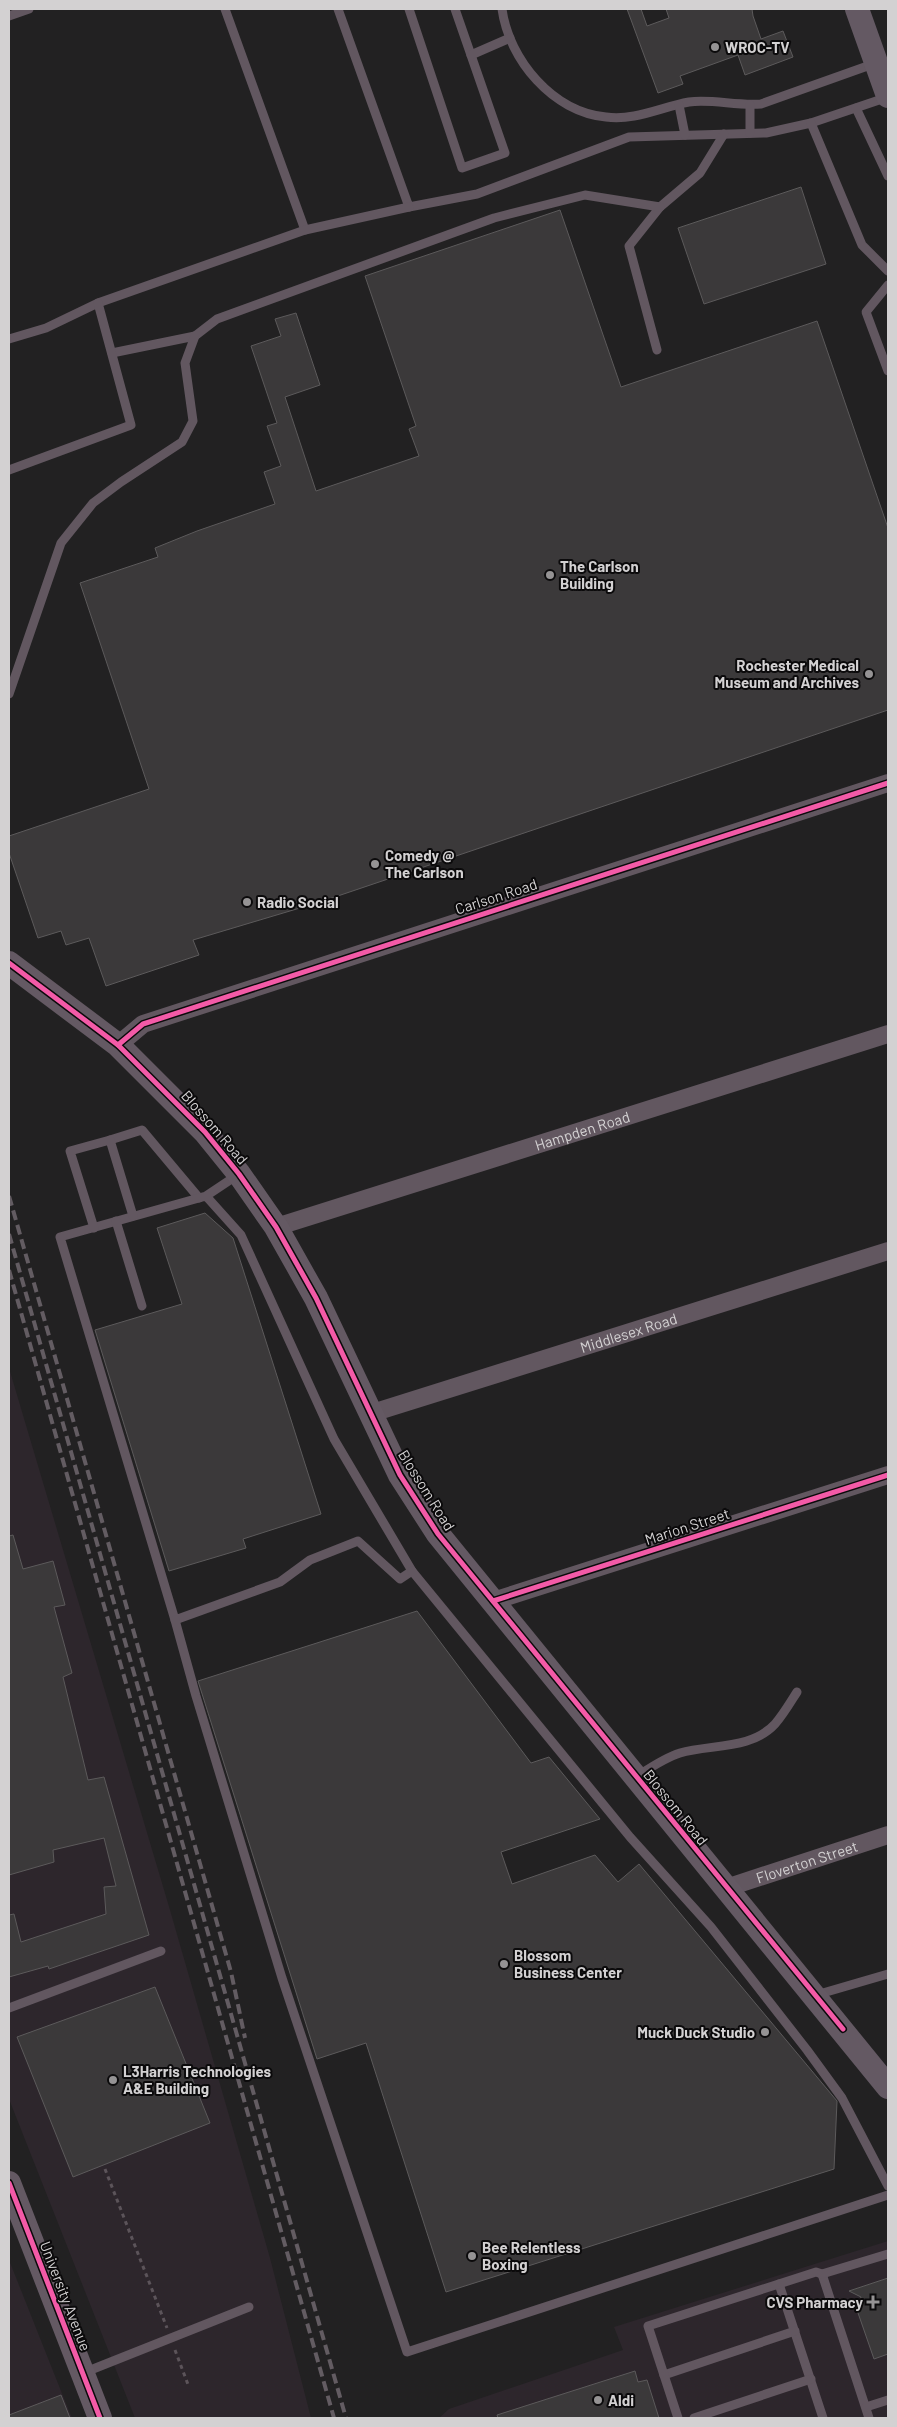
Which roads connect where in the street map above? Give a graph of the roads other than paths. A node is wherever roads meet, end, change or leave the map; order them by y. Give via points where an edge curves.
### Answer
1 (29, 9) edge
2 (225, 9) edge
3 (338, 9) edge
4 (409, 9) edge
5 (455, 9) edge
6 (502, 9) edge
7 (857, 9) edge
8 (9, 16) edge
9 (510, 38) junction
10 (471, 55) junction
11 (876, 63) junction
12 (888, 96) edge
13 (679, 105) junction
14 (750, 105) junction
15 (856, 108) junction
16 (811, 122) junction
17 (750, 133) junction
18 (724, 134) junction
19 (685, 135) junction
20 (888, 176) edge
21 (409, 207) junction
22 (660, 207) junction
23 (305, 230) junction
24 (888, 270) edge
25 (888, 286) edge
26 (98, 303) junction
27 (194, 336) junction
28 (9, 339) edge
29 (657, 350) dead end
30 (112, 353) junction
31 (888, 371) edge
32 (9, 470) edge
33 (9, 694) edge
34 (888, 783) edge
35 (9, 963) edge
36 (888, 1034) edge
37 (118, 1044) junction
38 (110, 1140) junction
39 (239, 1174) junction
40 (202, 1197) junction
41 (133, 1216) junction
42 (116, 1221) junction
43 (276, 1227) junction
44 (94, 1228) junction
45 (888, 1250) edge
46 (142, 1306) dead end
47 (369, 1414) junction
48 (888, 1475) edge
49 (412, 1570) junction
50 (493, 1601) junction
51 (175, 1620) junction
52 (798, 1692) dead end
53 (636, 1777) junction
54 (888, 1835) edge
55 (726, 1888) junction
56 (161, 1951) dead end
57 (888, 1974) edge
58 (815, 1995) junction
59 (9, 2008) edge
60 (888, 2087) edge
61 (9, 2183) edge
62 (888, 2186) edge
63 (888, 2195) edge
64 (888, 2254) edge
65 (822, 2274) junction
66 (779, 2284) junction
67 (249, 2307) dead end
68 (794, 2331) junction
69 (83, 2373) junction
70 (664, 2375) junction
71 (810, 2379) junction
72 (888, 2400) edge
73 (866, 2407) junction
74 (100, 2418) edge
75 (678, 2418) edge
76 (694, 2418) edge
77 (823, 2418) edge
78 (870, 2418) edge

1 - 8 lane
2 - 23 lane
3 - 21 lane
4 - 10 lane via 462,168 505,153
5 - 10 lane
6 - 9 lane
7 - 11 street
9 - 10 lane
9 - 13 lane via 517,56 535,79 556,97 581,110 606,118
11 - 12 street
11 - 14 lane via 761,104
12 - 15 lane
13 - 14 lane via 690,102
13 - 19 lane
14 - 17 lane
15 - 16 lane
15 - 20 lane
16 - 17 lane
16 - 24 lane via 862,245
17 - 18 lane
18 - 19 lane
18 - 22 lane via 700,174
19 - 21 lane via 630,137 477,194
21 - 23 lane
22 - 27 lane via 585,195 494,218 217,319
22 - 29 lane via 629,246
23 - 26 lane
25 - 31 lane via 866,312
26 - 28 lane via 46,328
26 - 30 lane
27 - 30 lane
27 - 33 lane via 185,363 193,421 182,442 93,503 61,543
30 - 32 lane via 131,425
34 - 37 street, Carlson Road via 143,1024
35 - 37 street, Blossom Road
36 - 43 street, Hampden Road
37 - 39 street, Blossom Road via 199,1125
38 - 40 lane via 142,1130
38 - 41 lane
38 - 44 lane via 70,1150
39 - 40 lane
39 - 43 street, Blossom Road
40 - 41 lane
40 - 49 lane via 241,1235 334,1439
41 - 42 lane
42 - 44 lane
42 - 46 lane
43 - 47 street, Blossom Road via 316,1298
44 - 51 lane via 60,1237
45 - 47 street, Middlesex Road
47 - 50 street, Blossom Road via 400,1475 438,1534
48 - 50 street, Marion Street
49 - 51 lane via 400,1579 358,1541 310,1560 280,1582
49 - 62 lane via 630,1836 711,1927 801,2042 842,2098
50 - 53 street, Blossom Road
51 - 63 lane via 282,1978 407,2352
52 - 53 lane via 774,1725 762,1734 731,1746 681,1753
53 - 55 street, Blossom Road
54 - 55 street, Floverton Street
55 - 58 street, Blossom Road
56 - 59 lane
57 - 58 lane
58 - 60 street, Blossom Road
61 - 69 street, University Avenue
64 - 65 lane
65 - 66 lane via 816,2272
65 - 73 lane
66 - 68 lane
66 - 70 lane via 648,2326
67 - 69 lane
68 - 70 lane
68 - 71 lane
69 - 74 street, University Avenue
70 - 75 lane
71 - 76 lane
71 - 77 lane
72 - 73 lane
73 - 78 lane

